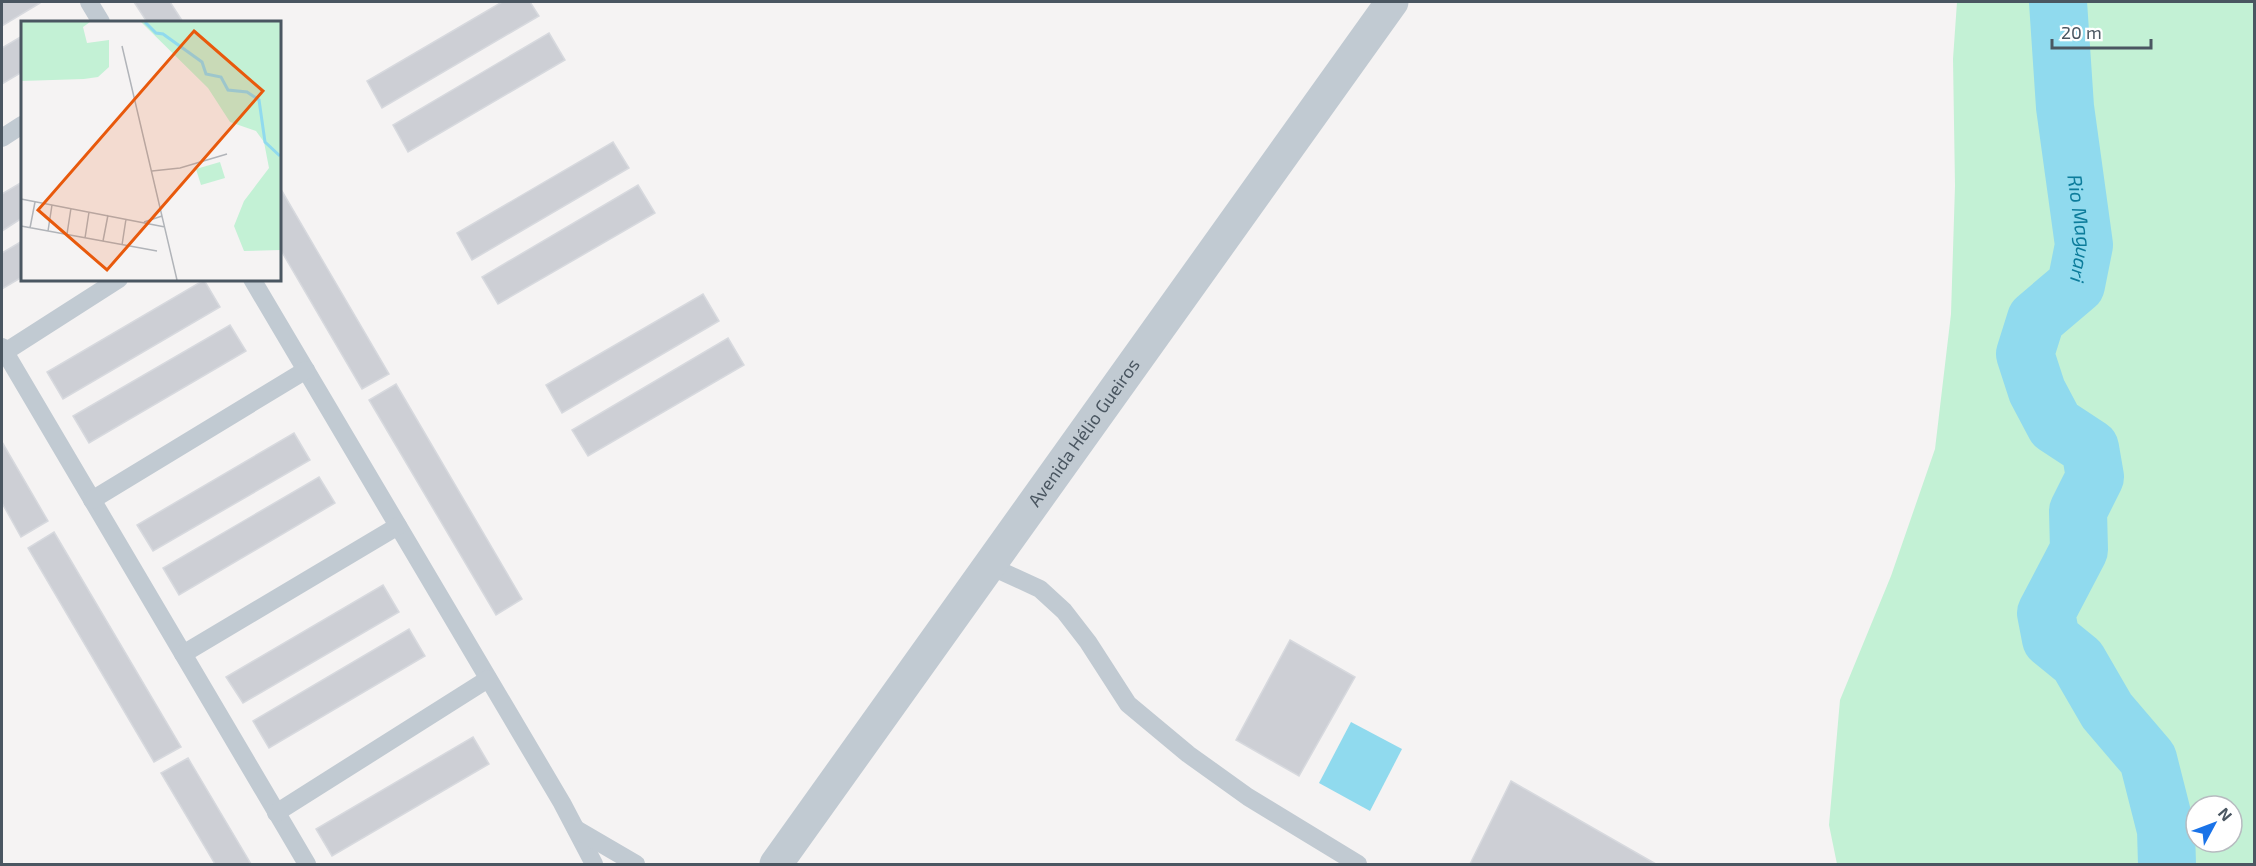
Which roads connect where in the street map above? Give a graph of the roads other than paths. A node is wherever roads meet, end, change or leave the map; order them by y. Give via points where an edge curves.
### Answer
1 (89, 2) edge
2 (1392, 2) edge
3 (100, 21) edge
4 (21, 126) edge
5 (2, 138) edge
6 (118, 280) edge
7 (253, 280) edge
8 (3, 350) edge
9 (306, 370) junction
10 (92, 500) junction
11 (398, 526) junction
12 (990, 566) junction
13 (183, 654) junction
14 (488, 680) junction
15 (276, 813) junction
16 (576, 829) junction
17 (307, 864) edge
18 (594, 864) edge
19 (636, 864) edge
20 (776, 864) edge
21 (1358, 864) edge

1 - 3 lane
2 - 12 street, Avenida Hélio Gueiros
4 - 5 lane
6 - 8 lane
7 - 9 lane
8 - 10 lane
9 - 10 lane
9 - 11 lane
10 - 13 lane
11 - 13 lane
11 - 14 lane
12 - 20 street, Avenida Hélio Gueiros
12 - 21 lane via 1040,589 1064,611 1128,704 1188,754 1248,797
13 - 15 lane
14 - 15 lane
14 - 16 lane
15 - 17 lane
16 - 18 lane
16 - 19 lane

